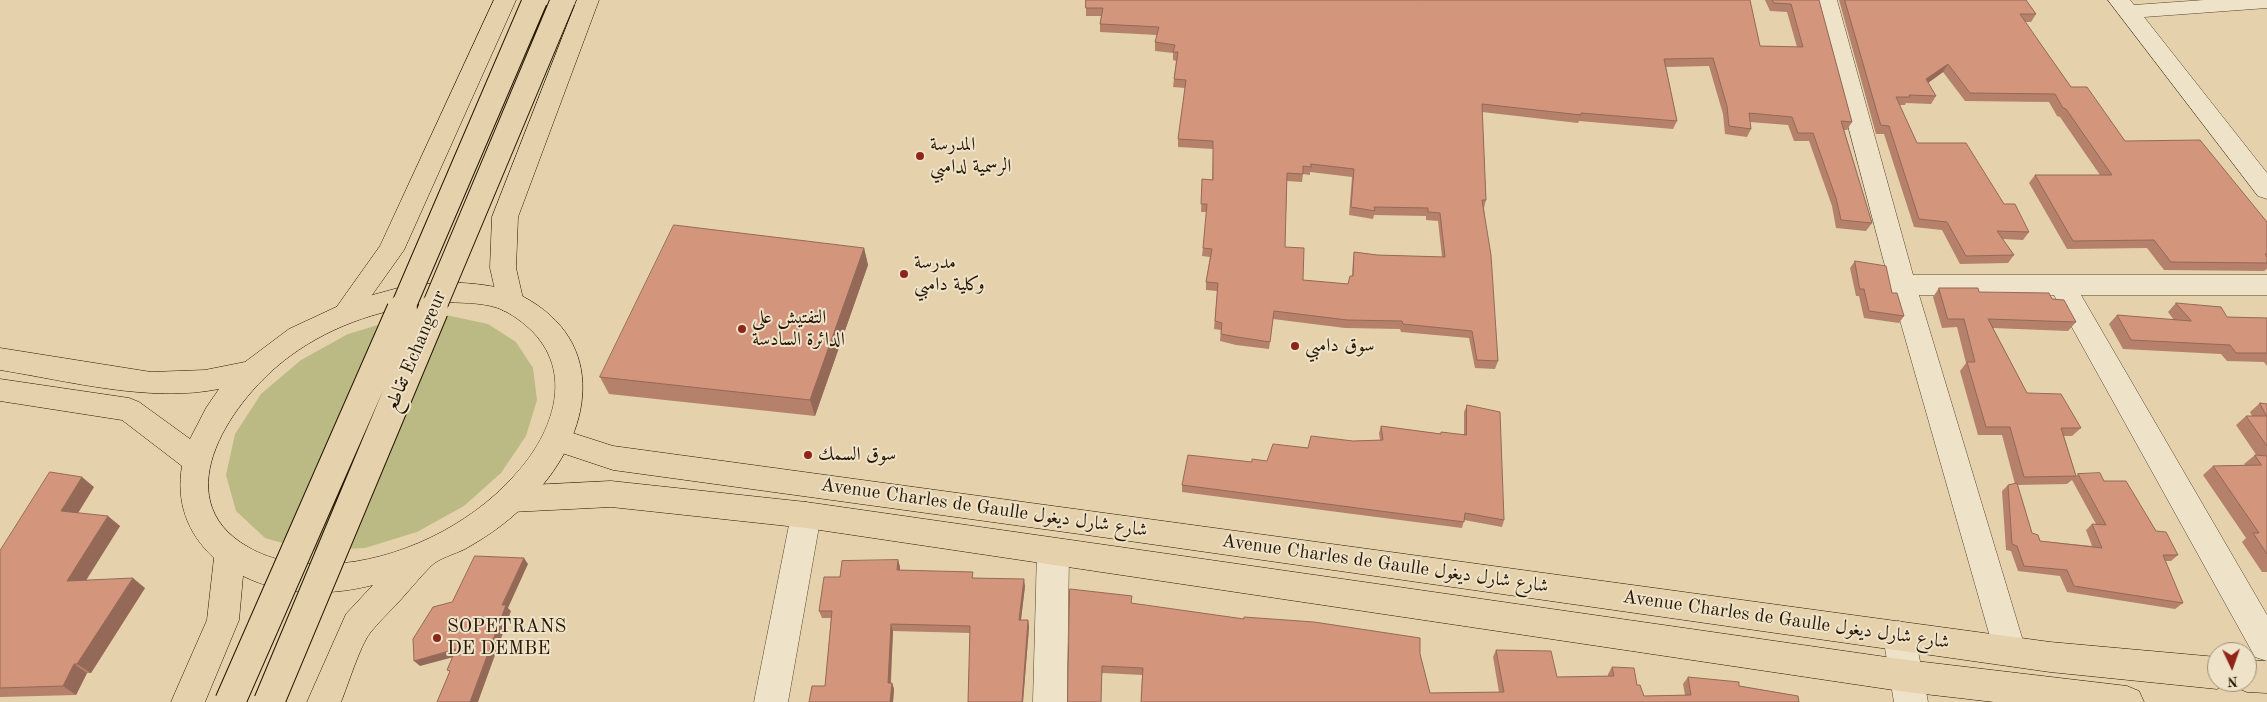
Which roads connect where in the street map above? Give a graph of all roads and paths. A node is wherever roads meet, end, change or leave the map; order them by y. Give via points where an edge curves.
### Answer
1 (505, 0) edge
2 (535, 0) edge
3 (563, 0) edge
4 (588, 0) edge
5 (1826, 0) edge
6 (2267, 2) edge
7 (2124, 6) edge
8 (2264, 181) edge
9 (1903, 285) junction
10 (2062, 285) junction
11 (2267, 285) edge
12 (511, 303) junction
13 (346, 312) junction
14 (0, 359) edge
15 (252, 372) junction
16 (0, 390) edge
17 (557, 440) junction
18 (196, 460) junction
19 (896, 496) junction
20 (511, 499) junction
21 (806, 515) junction
22 (888, 527) junction
23 (1053, 552) junction
24 (230, 554) junction
25 (420, 557) junction
26 (1379, 563) junction
27 (1377, 598) junction
28 (1899, 636) junction
29 (2267, 646) edge
30 (2010, 651) junction
31 (2207, 672) edge
32 (1909, 689) edge
33 (188, 702) edge
34 (230, 702) edge
35 (269, 702) edge
36 (324, 702) edge
37 (771, 702) edge
38 (1050, 702) edge
39 (2127, 702) edge

1 - 13 main road via 391,250
2 - 34 main road, bridge
3 - 35 main road, تقاطع Echangeur, bridge
4 - 12 main road via 505,217 503,268
5 - 9 street
6 - 7 street
7 - 8 street
9 - 10 street
9 - 30 street
10 - 11 street
10 - 29 street
12 - 13 main road via 478,294 440,292 394,298
12 - 17 main road via 546,324 566,356 570,396
13 - 15 main road via 312,328
14 - 15 main road via 151,383 205,381
15 - 18 main road via 216,415
16 - 18 main road via 129,410
17 - 19 main road, Avenue Charles de Gaulle شارع شارل ديغول via 613,458
17 - 20 main road via 538,470
18 - 24 main road via 194,487 198,513 210,536
19 - 22 main road
19 - 26 main road, Avenue Charles de Gaulle شارع شارل ديغول
20 - 21 main road, Avenue Charles de Gaulle شارع شارل ديغول via 611,494
20 - 25 main road via 454,541
21 - 22 main road, Avenue Charles de Gaulle شارع شارل ديغول
21 - 37 street
22 - 23 main road, Avenue Charles de Gaulle شارع شارل ديغول
23 - 27 main road, Avenue Charles de Gaulle شارع شارل ديغول
23 - 38 street
24 - 25 main road via 270,573 321,578 370,572
24 - 33 main road via 223,620
25 - 36 main road via 358,624
26 - 27 main road
26 - 28 main road, Avenue Charles de Gaulle شارع شارل ديغول
27 - 32 main road, Avenue Charles de Gaulle شارع شارل ديغول
28 - 30 main road, Avenue Charles de Gaulle شارع شارل ديغول
28 - 32 street
30 - 31 main road, Avenue Charles de Gaulle شارع شارل ديغول
32 - 39 main road, Avenue Charles de Gaulle شارع شارل ديغول

